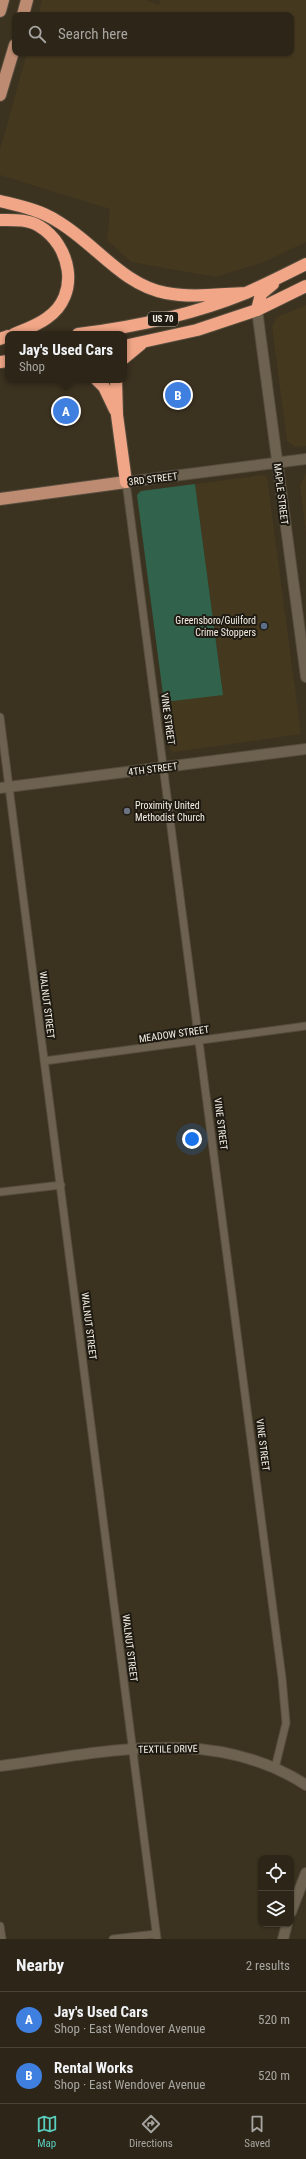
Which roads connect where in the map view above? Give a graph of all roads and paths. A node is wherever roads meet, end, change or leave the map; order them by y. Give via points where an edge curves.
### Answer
1 (3, 0) edge
2 (27, 0) edge
3 (0, 11) edge
4 (24, 12) edge
5 (12, 55) edge
6 (0, 95) edge
7 (0, 201) edge
8 (0, 220) edge
9 (306, 264) edge
10 (283, 275) junction
11 (306, 286) edge
12 (245, 293) junction
13 (257, 310) junction
14 (20, 331) edge
15 (102, 331) edge
16 (144, 342) junction
17 (127, 345) edge
18 (127, 356) edge
19 (100, 383) edge
20 (116, 383) edge
21 (117, 415) junction
22 (306, 459) edge
23 (277, 462) junction
24 (126, 482) junction
25 (0, 499) edge
26 (306, 677) edge
27 (0, 717) edge
28 (306, 750) edge
29 (164, 767) junction
30 (4, 788) edge
31 (306, 1026) edge
32 (200, 1041) junction
33 (44, 1061) junction
34 (61, 1185) junction
35 (0, 1192) edge
36 (133, 1750) junction
37 (0, 1766) edge
38 (275, 1768) junction
39 (306, 1785) edge
40 (306, 1872) edge
41 (294, 1904) edge
42 (0, 1926) edge
43 (286, 1927) edge
44 (156, 1937) edge
45 (2, 1939) edge
46 (113, 1939) edge
47 (283, 1939) edge

1 - 3 main road
2 - 4 main road
5 - 6 main road
7 - 12 highway via 36,210 58,221 122,272 143,285 166,293
8 - 14 highway via 19,220 38,225 54,237 63,251 69,270 67,289 60,304 48,318
9 - 10 highway, US 70
10 - 12 highway, US 70
10 - 13 highway via 261,294
11 - 13 highway, US 70
12 - 15 highway, US 70 via 186,314
13 - 16 highway, US 70 via 196,330
13 - 23 street, MAPLE STREET
16 - 17 highway, US 70
16 - 18 highway
19 - 21 highway
20 - 21 highway
21 - 24 highway
22 - 23 street, 3RD STREET
23 - 24 street, 3RD STREET
23 - 26 street, MAPLE STREET
24 - 25 main road, 3RD STREET
24 - 29 street, VINE STREET
27 - 30 street, WALNUT STREET
28 - 29 street, 4TH STREET
29 - 30 street, 4TH STREET
29 - 32 street, VINE STREET
30 - 33 street, WALNUT STREET
31 - 32 street, MEADOW STREET
32 - 33 street, MEADOW STREET
32 - 38 street, VINE STREET via 282,1678 286,1722
33 - 34 street, WALNUT STREET
34 - 35 street
34 - 36 street, WALNUT STREET
36 - 37 street, TEXTILE DRIVE
36 - 38 street, TEXTILE DRIVE via 150,1747 202,1748 246,1757
36 - 44 street, WALNUT STREET
38 - 39 street, TEXTILE DRIVE
40 - 41 street
42 - 45 street
43 - 47 street
44 - 46 street

